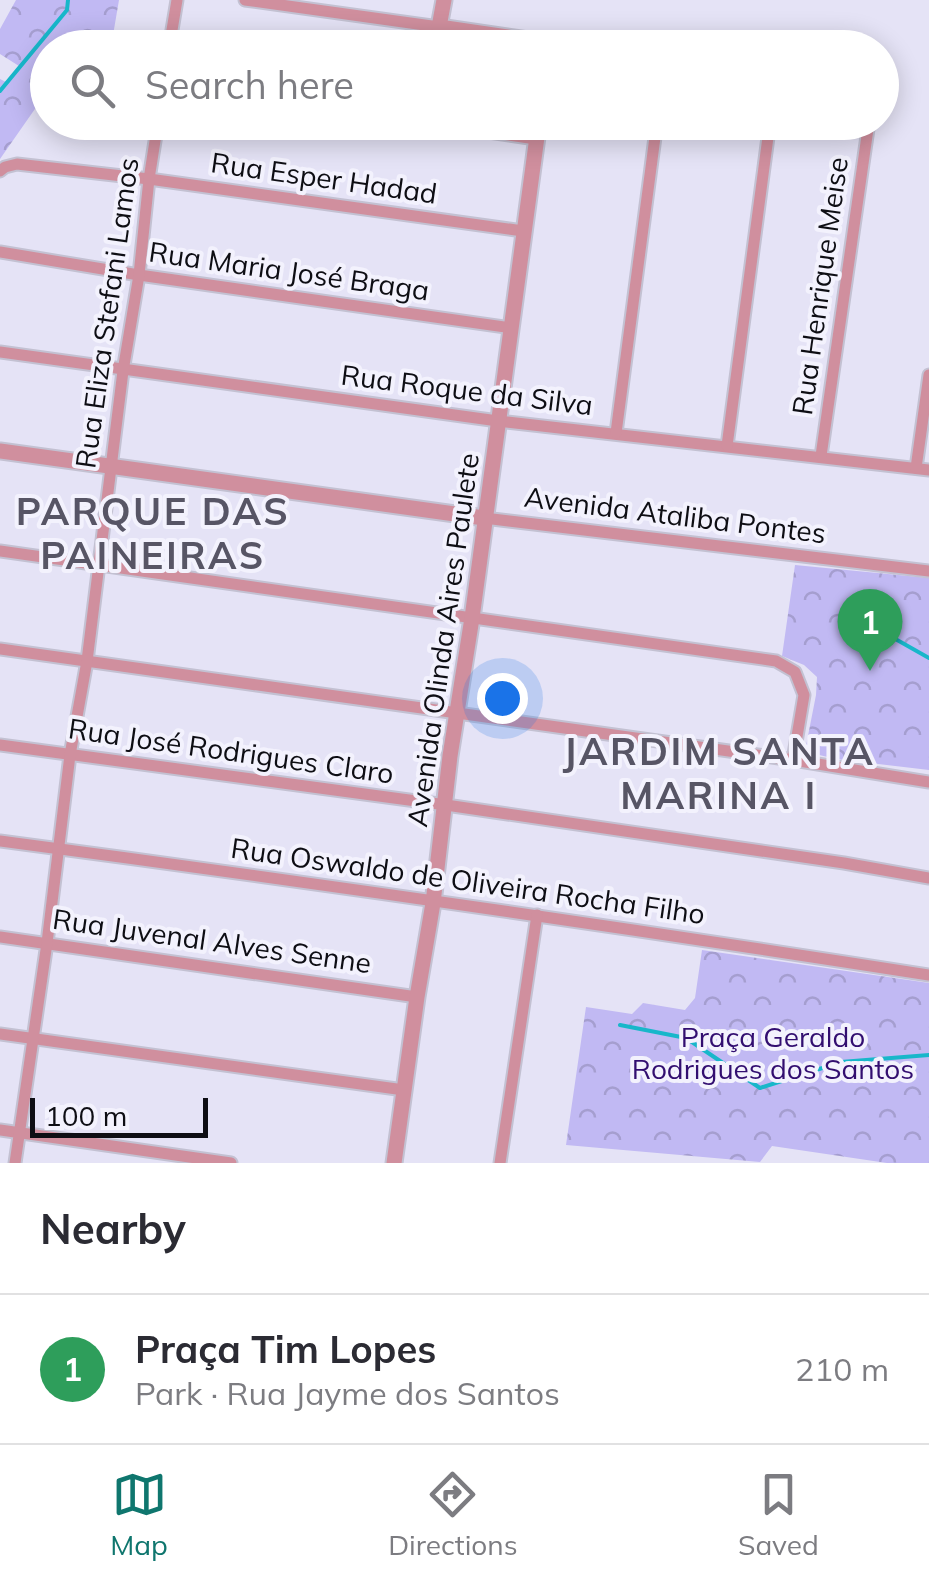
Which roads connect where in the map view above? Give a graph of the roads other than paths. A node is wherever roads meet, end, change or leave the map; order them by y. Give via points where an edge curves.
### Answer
1 (176, 0) edge
2 (245, 0) edge
3 (444, 0) edge
4 (345, 6) edge
5 (438, 27) junction
6 (172, 30) edge
7 (459, 30) edge
8 (155, 140) edge
9 (536, 140) edge
10 (654, 140) edge
11 (768, 140) edge
12 (865, 140) edge
13 (0, 171) edge
14 (149, 179) junction
15 (524, 231) junction
16 (0, 252) edge
17 (139, 275) junction
18 (512, 328) junction
19 (0, 352) edge
20 (123, 371) junction
21 (929, 374) edge
22 (498, 422) junction
23 (616, 433) junction
24 (726, 446) junction
25 (0, 451) edge
26 (821, 456) junction
27 (112, 467) junction
28 (923, 469) edge
29 (484, 518) junction
30 (0, 551) edge
31 (98, 564) junction
32 (929, 571) edge
33 (472, 618) junction
34 (0, 649) edge
35 (87, 660) junction
36 (456, 714) junction
37 (0, 745) edge
38 (70, 755) junction
39 (793, 760) junction
40 (929, 782) edge
41 (446, 806) junction
42 (0, 841) edge
43 (58, 849) junction
44 (929, 878) edge
45 (433, 903) junction
46 (537, 915) junction
47 (0, 937) edge
48 (47, 944) junction
49 (929, 975) edge
50 (417, 997) junction
51 (0, 1034) edge
52 (33, 1038) junction
53 (404, 1090) junction
54 (0, 1130) edge
55 (20, 1132) junction
56 (15, 1163) edge
57 (232, 1163) edge
58 (394, 1163) edge
59 (500, 1163) edge

1 - 6 street
2 - 4 street
3 - 5 street
4 - 5 street
5 - 7 street
8 - 14 street, Rua Eliza Stefani Lamos
9 - 15 street, Avenida Olinda Aires Paulete
10 - 23 street
11 - 24 street
12 - 26 street, Rua Henrique Meise
13 - 14 street, Rua Esper Hadad via 17,164
14 - 15 street, Rua Esper Hadad
14 - 17 street, Rua Eliza Stefani Lamos
15 - 18 street, Avenida Olinda Aires Paulete
16 - 17 street, Rua Maria José Braga
17 - 18 street, Rua Maria José Braga
17 - 20 street, Rua Eliza Stefani Lamos
18 - 22 street, Avenida Olinda Aires Paulete
19 - 20 street, Rua Roque da Silva
20 - 22 street, Rua Roque da Silva
20 - 27 street, Rua Eliza Stefani Lamos
21 - 28 street
22 - 23 street, Rua Roque da Silva
22 - 29 street, Avenida Olinda Aires Paulete
23 - 24 street, Rua Roque da Silva
24 - 26 street, Rua Roque da Silva
25 - 27 street, Avenida Ataliba Pontes
26 - 28 street, Rua Roque da Silva
27 - 29 street, Avenida Ataliba Pontes
27 - 31 street, Rua Eliza Stefani Lamos
29 - 32 street, Avenida Ataliba Pontes
29 - 33 street, Avenida Olinda Aires Paulete
30 - 31 street
31 - 33 street
31 - 35 street, Rua Eliza Stefani Lamos
33 - 36 street, Avenida Olinda Aires Paulete
33 - 39 street via 776,660 795,672 804,695
34 - 35 street
35 - 36 street
35 - 38 street, Rua Eliza Stefani Lamos
36 - 39 street
36 - 41 street, Avenida Olinda Aires Paulete
37 - 38 street, Rua José Rodrigues Claro
38 - 41 street, Rua José Rodrigues Claro
38 - 43 street, Rua Eliza Stefani Lamos
39 - 40 street
41 - 44 street, Rua José Rodrigues Claro
41 - 45 street, Avenida Olinda Aires Paulete
42 - 43 street, Rua Oswaldo de Oliveira Rocha Filho
43 - 45 street, Rua Oswaldo de Oliveira Rocha Filho
43 - 48 street, Rua Eliza Stefani Lamos
45 - 46 street, Rua Oswaldo de Oliveira Rocha Filho
45 - 50 street, Avenida Olinda Aires Paulete
46 - 49 street, Rua Oswaldo de Oliveira Rocha Filho
46 - 59 street
47 - 48 street, Rua Juvenal Alves Senne
48 - 50 street, Rua Juvenal Alves Senne
48 - 52 street, Rua Eliza Stefani Lamos
50 - 53 street, Avenida Olinda Aires Paulete
51 - 52 street
52 - 53 street
52 - 55 street, Rua Eliza Stefani Lamos
53 - 58 street, Avenida Olinda Aires Paulete
54 - 55 street
55 - 56 street, Rua Eliza Stefani Lamos
55 - 57 street

